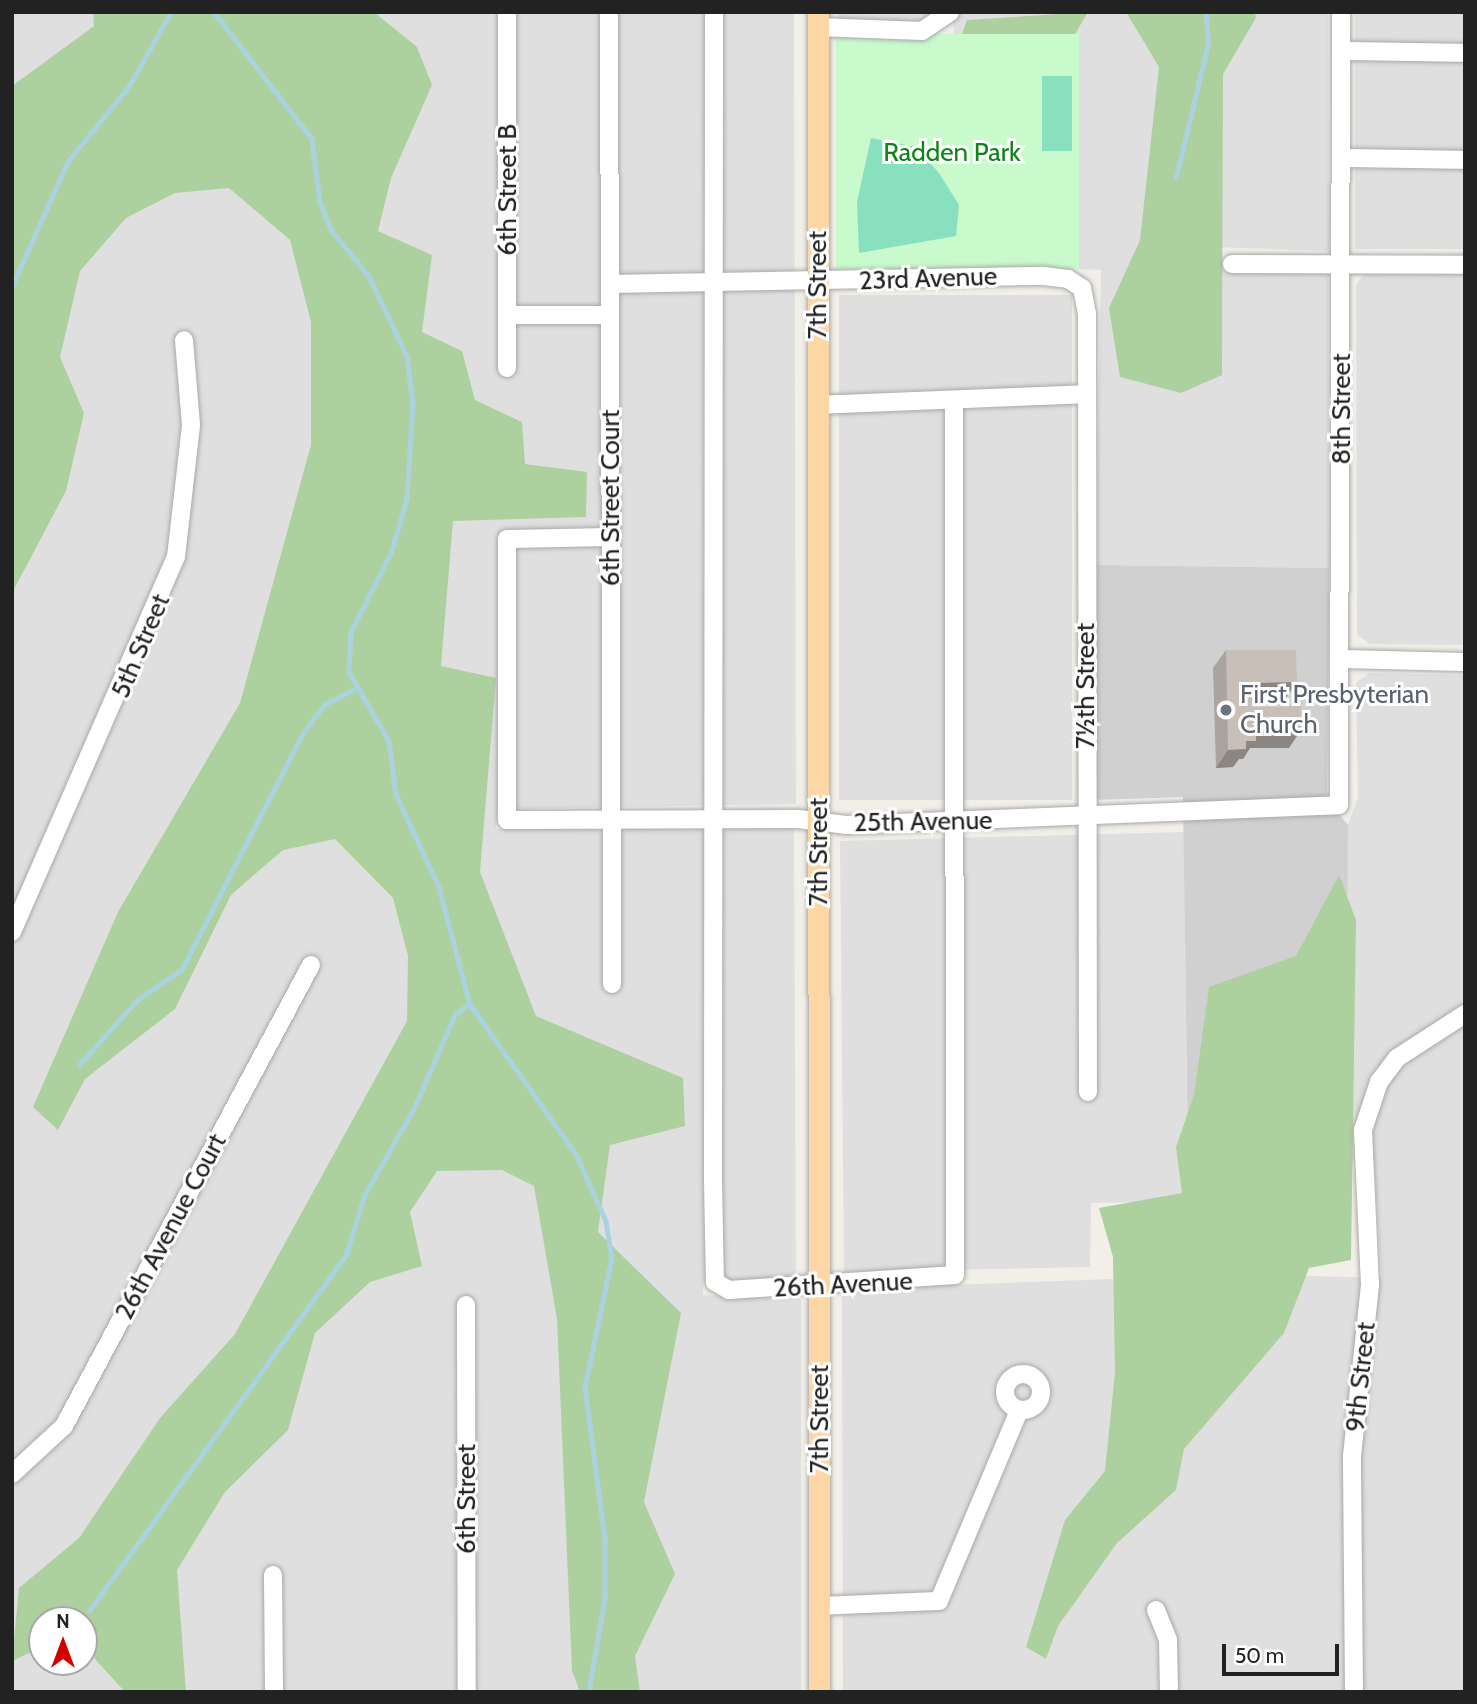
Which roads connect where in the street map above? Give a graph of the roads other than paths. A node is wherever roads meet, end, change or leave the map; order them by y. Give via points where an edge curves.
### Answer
1 (507, 12) edge
2 (609, 12) edge
3 (714, 12) edge
4 (950, 12) edge
5 (1341, 12) edge
6 (818, 20) edge
7 (1342, 51) junction
8 (1465, 53) edge
9 (1341, 158) junction
10 (1465, 160) edge
11 (1342, 263) junction
12 (1232, 264) dead end
13 (1465, 265) edge
14 (1077, 281) joint
15 (818, 282) junction
16 (713, 283) junction
17 (610, 284) junction
18 (508, 315) junction
19 (610, 315) junction
20 (184, 340) dead end
21 (507, 368) dead end
22 (1087, 394) junction
23 (954, 401) junction
24 (818, 405) junction
25 (611, 537) junction
26 (1342, 659) junction
27 (1465, 662) edge
28 (1339, 805) joint
29 (1085, 818) junction
30 (714, 819) junction
31 (611, 820) junction
32 (819, 821) junction
33 (955, 822) junction
34 (12, 932) edge
35 (311, 965) dead end
36 (612, 985) dead end
37 (1465, 1014) edge
38 (1088, 1092) dead end
39 (821, 1284) junction
40 (466, 1305) dead end
41 (1019, 1410) dead end
42 (12, 1474) edge
43 (273, 1575) dead end
44 (819, 1606) junction
45 (1156, 1610) dead end
46 (274, 1692) edge
47 (467, 1692) edge
48 (819, 1692) edge
49 (1169, 1692) edge
50 (1354, 1692) edge

1 - 18 street, 6th Street B
2 - 17 street, 6th Street Court
3 - 16 street
4 - 6 street via 922,31
5 - 7 street, 8th Street
6 - 15 main road, 7th Street
7 - 8 street
7 - 9 street, 8th Street
9 - 10 street
9 - 11 street, 8th Street
11 - 12 street
11 - 13 street
11 - 26 street, 8th Street
14 - 15 street, 23rd Avenue via 1044,276
14 - 22 street, 7½th Street via 1087,314
15 - 16 street, 23rd Avenue
15 - 24 main road, 7th Street
16 - 17 street, 23rd Avenue
16 - 30 street
17 - 19 street, 6th Street Court
18 - 19 street
18 - 21 street, 6th Street B
19 - 25 street, 6th Street Court
20 - 34 street, 5th Street via 191,425 176,557
22 - 23 street
22 - 29 street, 7½th Street
23 - 24 street
23 - 33 street
24 - 32 main road, 7th Street
25 - 31 street, 6th Street Court
25 - 31 street, 25th Avenue via 507,539 507,820
26 - 27 street
26 - 28 street, 8th Street
28 - 29 street, 25th Avenue
29 - 33 street, 25th Avenue
29 - 38 street, 7½th Street
30 - 31 street, 25th Avenue
30 - 32 street, 25th Avenue
30 - 39 street, 26th Avenue via 718,1287
31 - 36 street, 6th Street Court
32 - 33 street, 25th Avenue
32 - 39 main road, 7th Street
33 - 39 street, 26th Avenue via 955,1275
35 - 42 street, 26th Avenue Court via 65,1426
37 - 50 street, 9th Street via 1409,1046 1389,1069 1366,1109 1370,1285 1352,1456
39 - 44 main road, 7th Street
40 - 47 street, 6th Street
41 - 44 street via 939,1601
43 - 46 street
44 - 48 main road, 7th Street
45 - 49 street via 1168,1640

